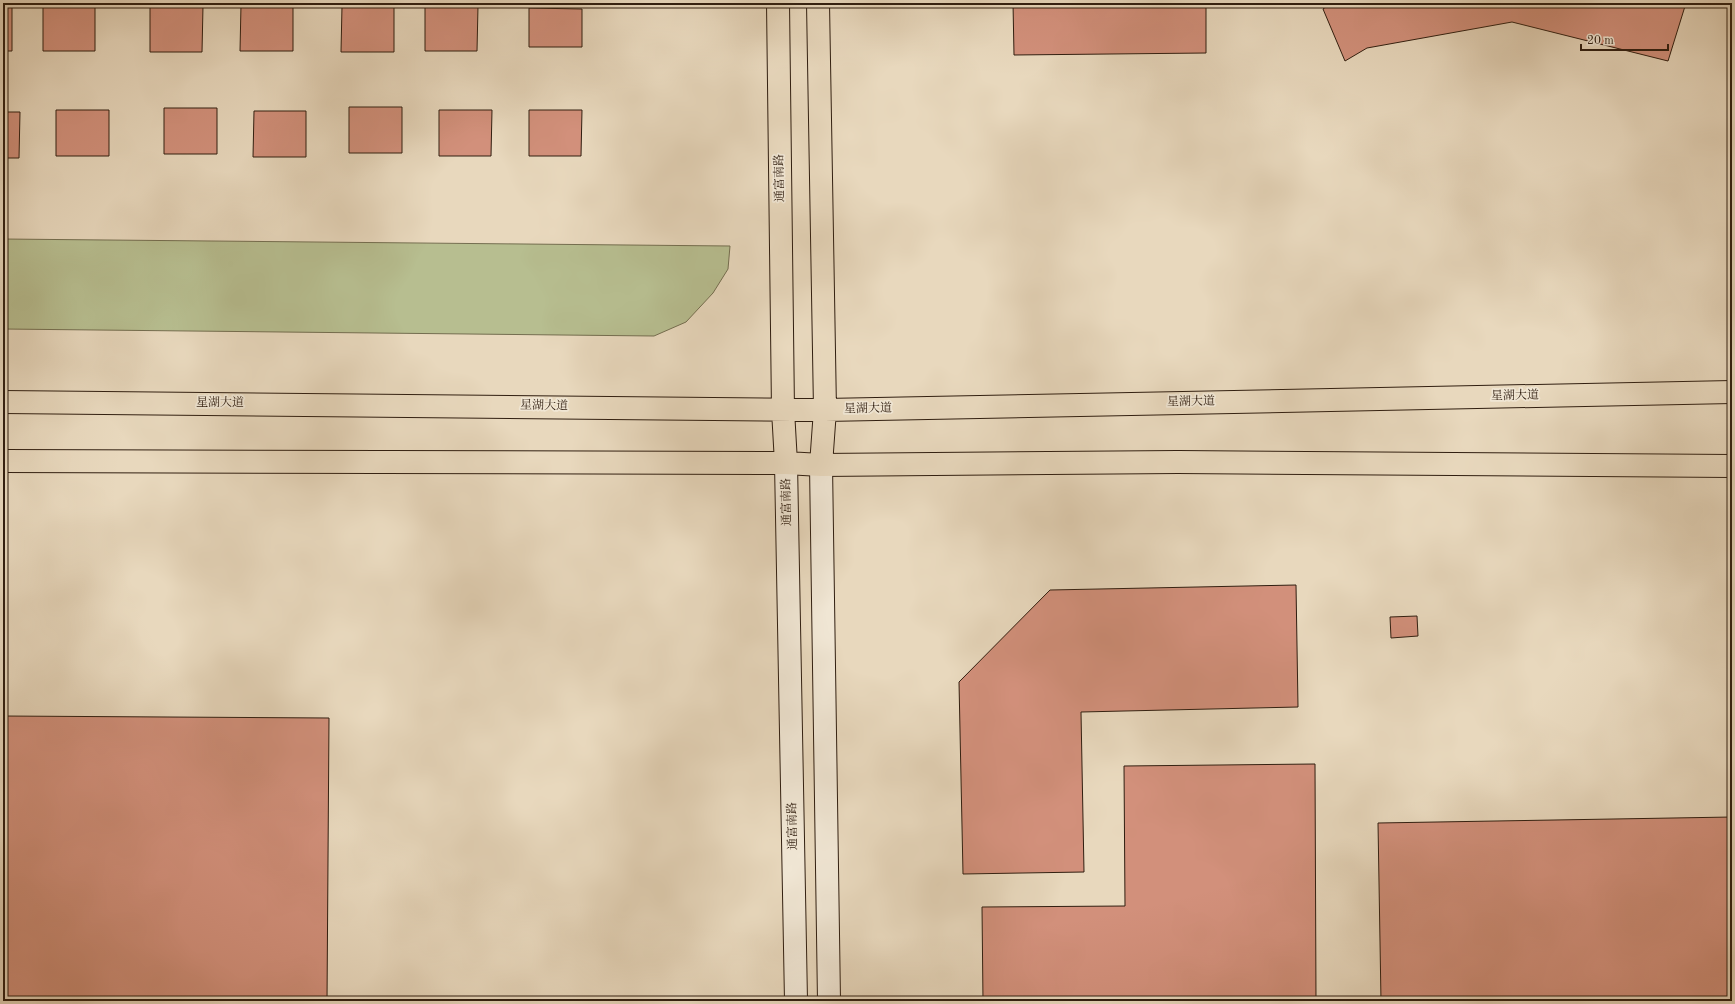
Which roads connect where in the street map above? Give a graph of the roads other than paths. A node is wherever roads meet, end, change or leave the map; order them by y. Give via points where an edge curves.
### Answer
1 (778, 3) edge
2 (818, 3) edge
3 (1732, 392) edge
4 (3, 402) edge
5 (783, 410) junction
6 (824, 410) junction
7 (3, 461) edge
8 (786, 463) junction
9 (821, 465) junction
10 (1732, 466) edge
11 (796, 1001) edge
12 (829, 1001) edge

1 - 5 main road, 通富南路
2 - 6 main road
3 - 6 main road, 星湖大道
4 - 5 main road, 星湖大道
5 - 6 main road, 星湖大道
5 - 8 main road, 通富南路
6 - 9 main road
7 - 8 main road
8 - 9 main road
8 - 11 main road, 通富南路
9 - 10 main road via 1178,462
9 - 12 main road

